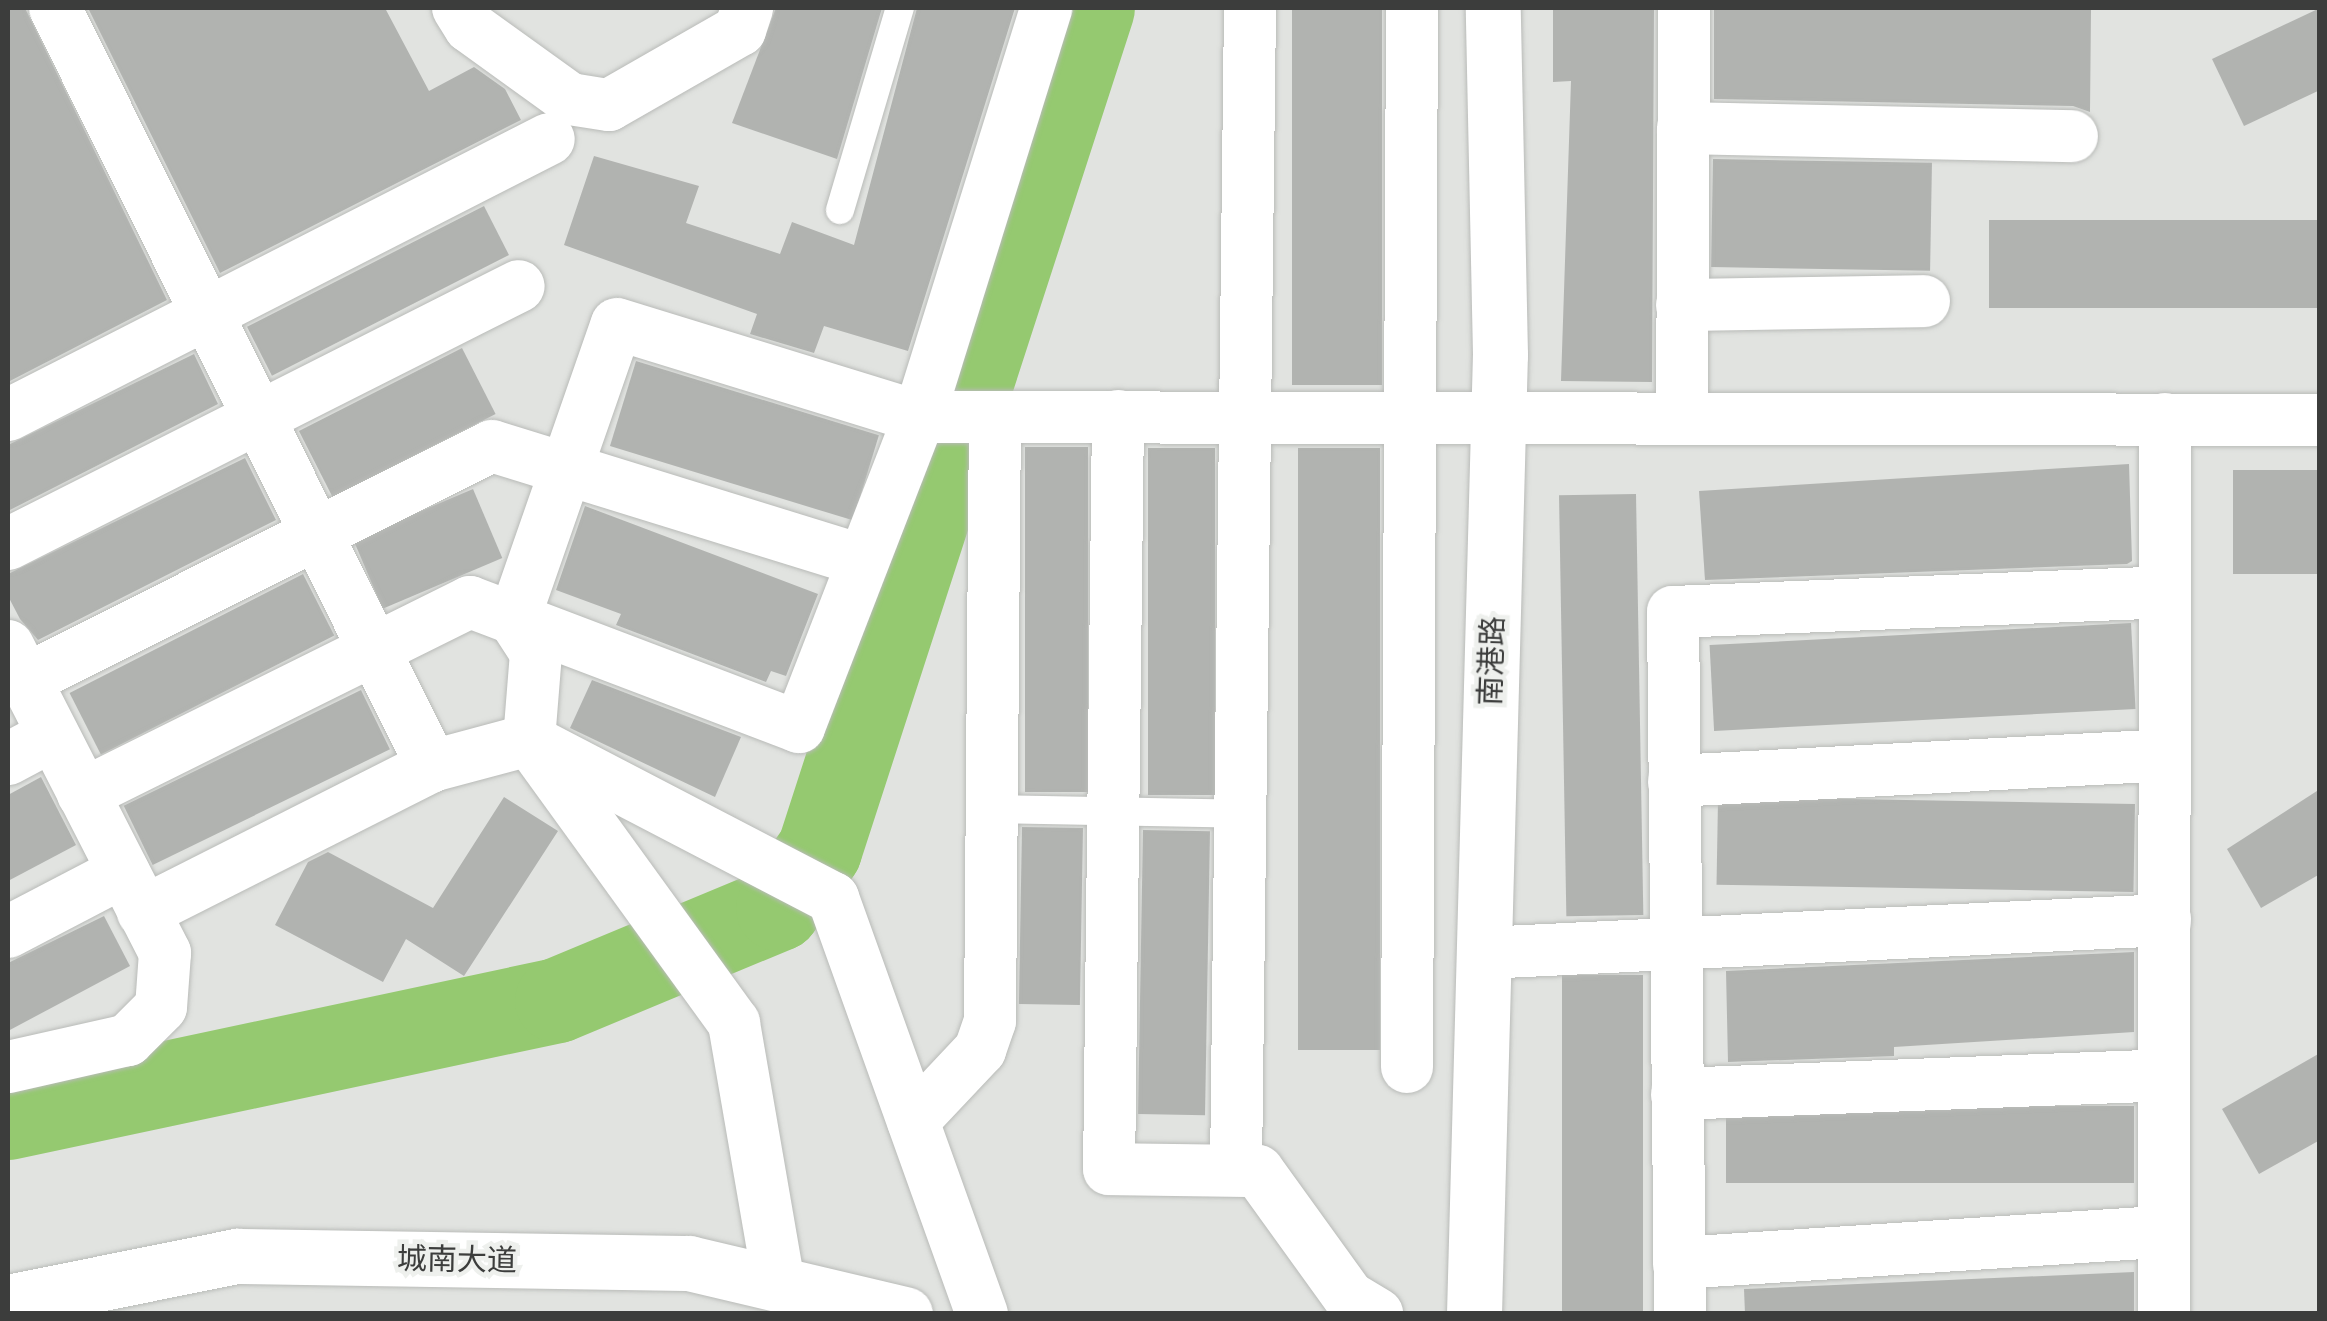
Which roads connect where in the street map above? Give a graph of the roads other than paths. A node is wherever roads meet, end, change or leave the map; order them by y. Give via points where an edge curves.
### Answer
1 (55, 8) edge
2 (458, 8) edge
3 (747, 8) edge
4 (900, 8) edge
5 (1046, 8) edge
6 (1250, 8) edge
7 (1412, 8) edge
8 (1493, 8) edge
9 (1684, 8) edge
10 (1683, 128) junction
11 (2072, 136) dead end
12 (549, 139) dead end
13 (840, 210) dead end
14 (518, 286) dead end
15 (1924, 301) dead end
16 (1682, 305) junction
17 (208, 313) junction
18 (8, 415) edge
19 (1498, 415) junction
20 (1118, 416) junction
21 (1245, 416) junction
22 (1410, 416) junction
23 (1682, 416) junction
24 (259, 417) junction
25 (919, 417) junction
26 (995, 417) junction
27 (2164, 419) junction
28 (2320, 420) edge
29 (562, 468) junction
30 (317, 534) junction
31 (8, 544) edge
32 (863, 561) junction
33 (2165, 592) junction
34 (514, 619) junction
35 (375, 649) junction
36 (16, 663) edge
37 (53, 735) junction
38 (529, 740) junction
39 (2164, 755) junction
40 (8, 759) edge
41 (432, 766) junction
42 (1674, 781) junction
43 (83, 794) junction
44 (991, 809) junction
45 (1114, 810) junction
46 (1240, 814) junction
47 (133, 892) junction
48 (2164, 920) junction
49 (8, 932) edge
50 (1676, 944) junction
51 (1484, 953) junction
52 (8, 1067) edge
53 (1407, 1067) dead end
54 (2164, 1075) junction
55 (1677, 1094) junction
56 (913, 1121) junction
57 (1236, 1170) junction
58 (2164, 1232) junction
59 (779, 1284) junction
60 (1680, 1288) edge
61 (8, 1302) edge
62 (905, 1314) edge
63 (982, 1314) edge
64 (1377, 1314) edge
65 (1474, 1314) edge
66 (2164, 1314) edge

1 - 17 street
2 - 3 street via 470,27 570,99 609,105 740,30
4 - 13 lane
5 - 25 street
6 - 21 street
7 - 22 street
8 - 19 street, 南港路
9 - 10 street
10 - 11 street
10 - 16 street
12 - 17 street
14 - 24 street
15 - 16 street
16 - 23 street
17 - 18 street
17 - 24 street
19 - 22 street
19 - 23 street
19 - 51 street, 南港路
20 - 21 street
20 - 26 street
20 - 45 street
21 - 22 street
21 - 46 street
22 - 53 street
23 - 27 street
24 - 30 street
24 - 31 street
25 - 26 street
25 - 29 street via 617,324
25 - 32 street
26 - 44 street
27 - 28 street
27 - 33 street
29 - 30 street via 492,446
29 - 32 street
29 - 34 street
30 - 35 street
30 - 36 street
32 - 34 street via 799,727
33 - 39 street
33 - 42 street via 1673,612
34 - 35 street via 470,602
34 - 38 street via 536,653
35 - 41 street
35 - 43 street
36 - 37 street
37 - 40 street
37 - 43 street
38 - 41 street
38 - 56 street via 832,898
38 - 59 street via 734,1023
39 - 42 street
39 - 48 street
41 - 47 street
42 - 50 street
43 - 47 street
44 - 45 lane
44 - 56 street via 990,1021 980,1050
45 - 46 lane
45 - 57 street via 1109,1169
46 - 57 street
47 - 49 street
47 - 52 street via 165,953 161,1008 128,1040
48 - 50 street
48 - 54 street
50 - 51 street
50 - 55 street
51 - 65 street, 南港路
54 - 55 street
54 - 58 street
55 - 60 street
56 - 63 street
57 - 64 street via 1258,1170 1349,1297
58 - 60 street
58 - 66 street
59 - 61 street, 城南大道 via 689,1263 237,1256
59 - 62 street, 城南大道

